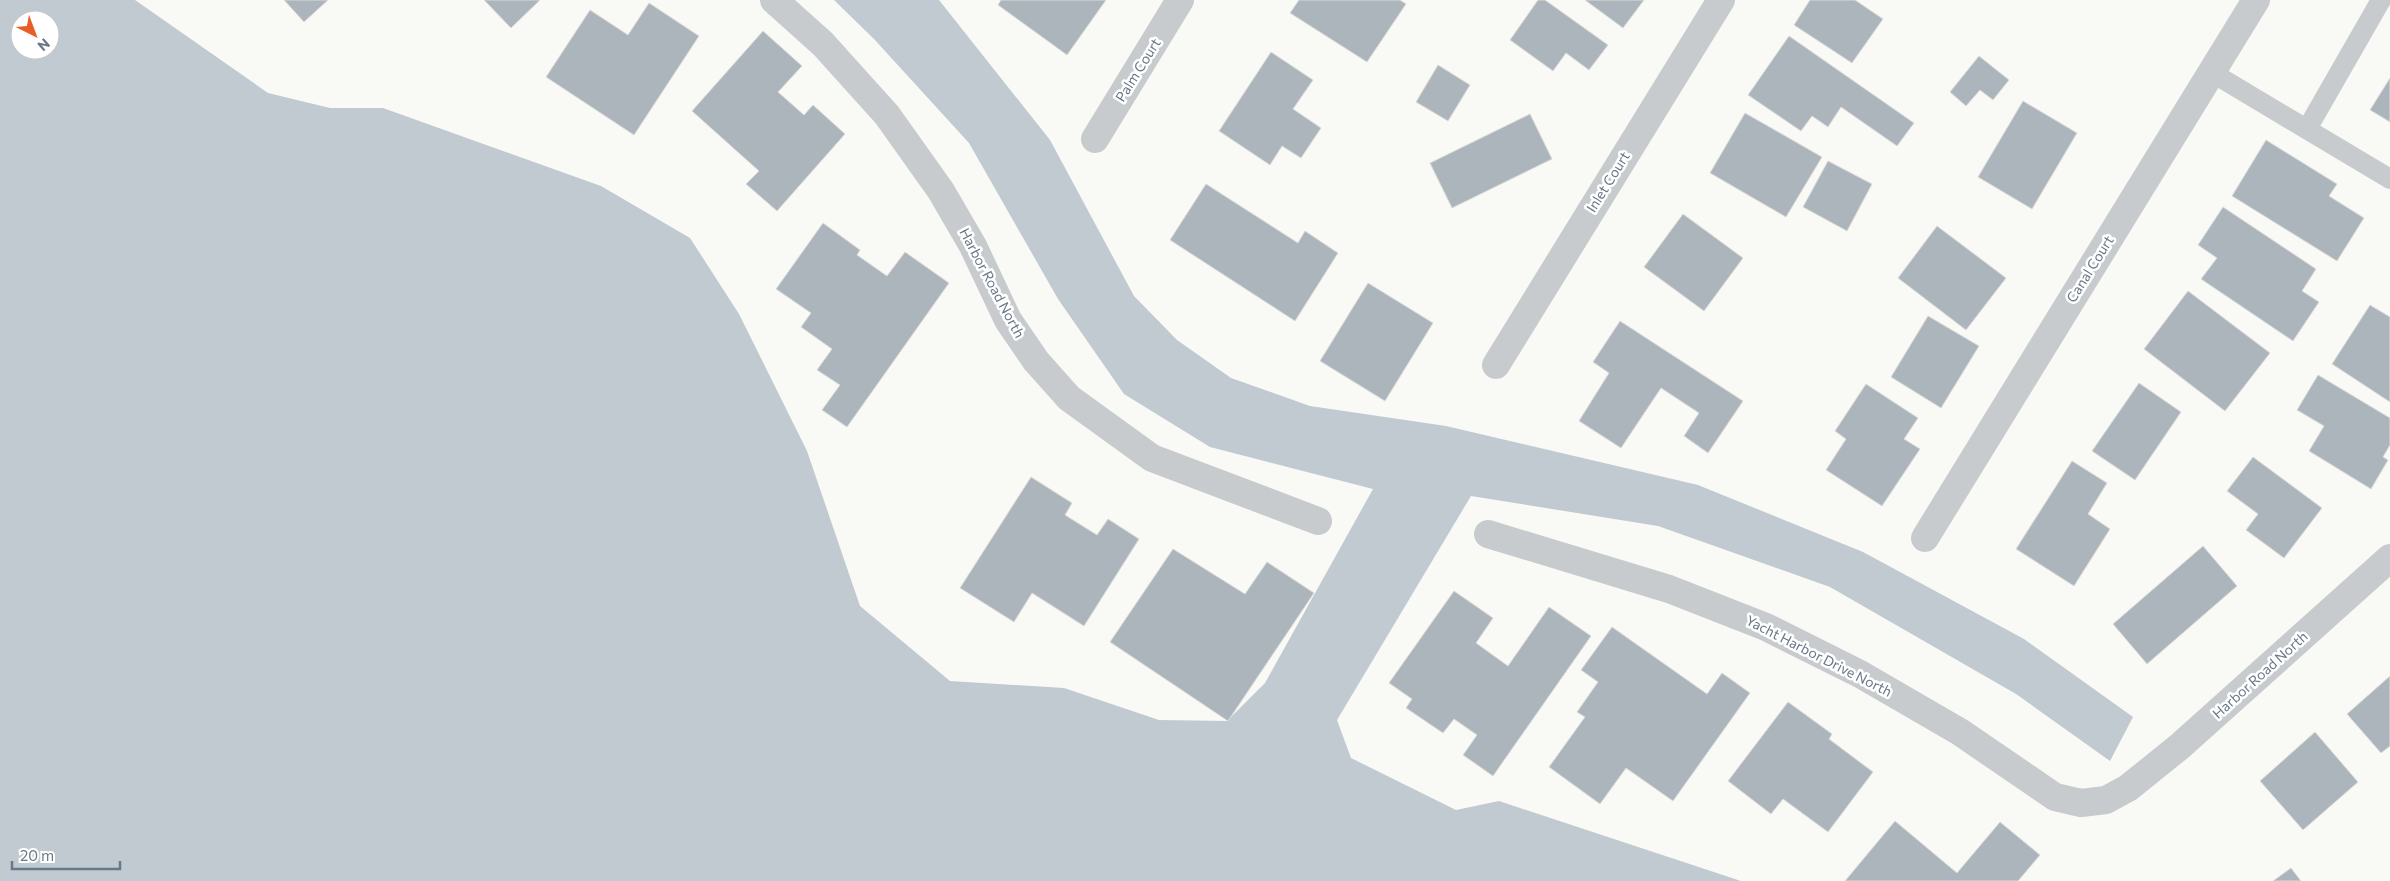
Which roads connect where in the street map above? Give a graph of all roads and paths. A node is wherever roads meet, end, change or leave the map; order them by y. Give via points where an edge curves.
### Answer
1 (774, 0) edge
2 (1180, 0) edge
3 (1721, 0) edge
4 (2256, 0) edge
5 (2381, 0) edge
6 (2211, 72) junction
7 (2307, 129) junction
8 (1095, 139) dead end
9 (2390, 179) edge
10 (1496, 365) dead end
11 (1318, 521) dead end
12 (1488, 534) dead end
13 (1925, 538) dead end
14 (2390, 558) edge
15 (2128, 788) joint

1 - 11 street, Harbor Road North via 823,44 887,115 973,246 1008,320 1036,361 1069,398 1152,458
2 - 8 street, Palm Court
3 - 10 street, Inlet Court
4 - 6 street, Canal Court
5 - 7 lane
6 - 7 lane
6 - 13 street, Canal Court
7 - 9 lane
12 - 15 street, Yacht Harbor Drive North via 1669,589 1766,627 1860,674 1960,732 2055,797 2081,803 2106,800
14 - 15 street, Harbor Road North via 2179,748

